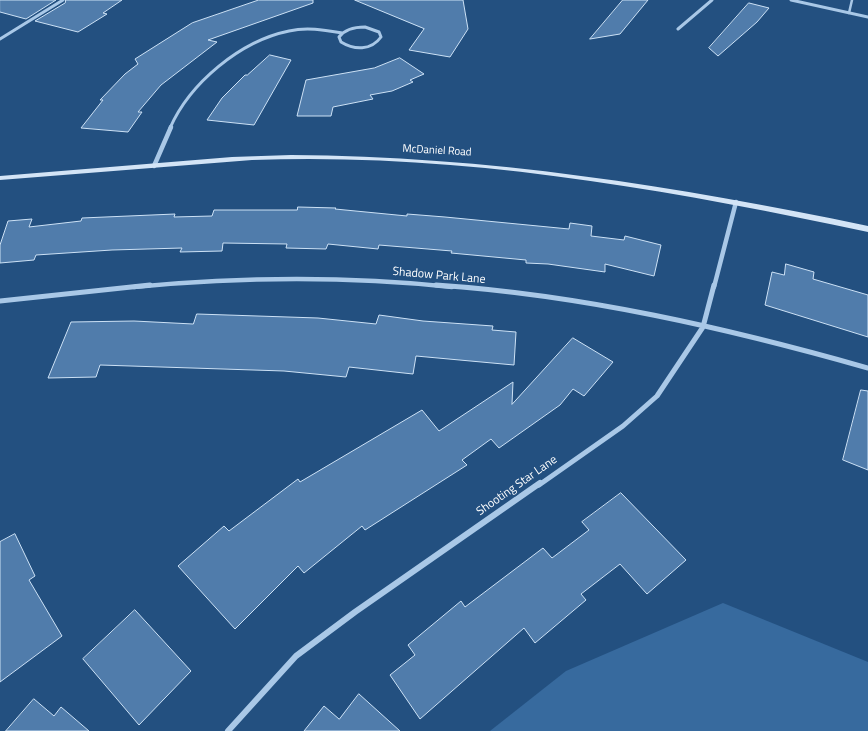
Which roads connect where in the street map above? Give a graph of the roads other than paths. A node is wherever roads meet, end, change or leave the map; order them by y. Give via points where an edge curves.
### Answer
1 (63, 0) edge
2 (712, 0) edge
3 (791, 0) edge
4 (852, 0) edge
5 (849, 14) junction
6 (868, 17) edge
7 (678, 29) dead end
8 (342, 33) junction
9 (0, 39) edge
10 (154, 166) junction
11 (0, 178) edge
12 (736, 202) junction
13 (868, 229) edge
14 (0, 301) edge
15 (703, 327) junction
16 (868, 368) edge
17 (228, 731) edge

1 - 9 street
2 - 7 street
3 - 5 street
4 - 5 lane
5 - 6 street
8 - 8 street via 339,37 341,42 354,48 372,45 380,37 379,32 365,27
8 - 10 street via 317,28 298,29 258,41 238,52 183,104
10 - 11 main road, McDaniel Road
10 - 12 main road, McDaniel Road via 311,157 472,164 569,175
12 - 13 main road, McDaniel Road
12 - 15 street, Shooting Star Lane
14 - 15 street, Shadow Park Lane via 192,283 284,279 378,281 527,296
15 - 16 street, Shadow Park Lane via 773,341
15 - 17 street, Shooting Star Lane via 657,396 623,426 296,656

